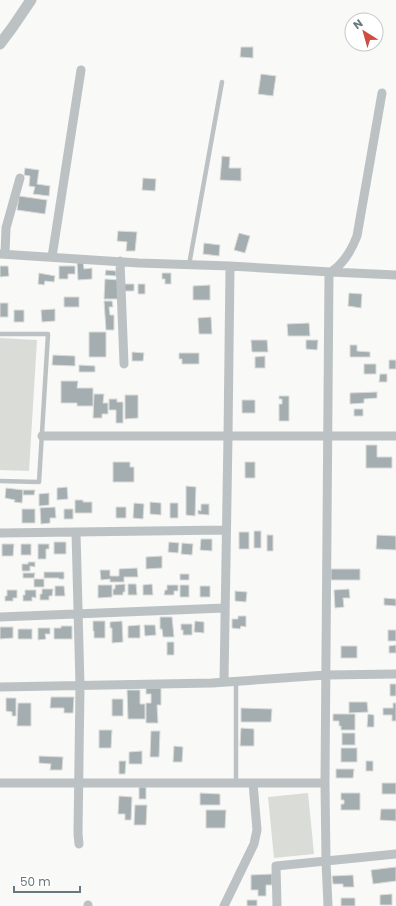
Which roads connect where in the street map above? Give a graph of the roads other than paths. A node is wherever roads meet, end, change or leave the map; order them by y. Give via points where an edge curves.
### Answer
1 (31, 0) edge
2 (0, 44) edge
3 (81, 70) dead end
4 (222, 82) dead end
5 (382, 93) dead end
6 (20, 178) dead end
7 (3, 254) edge
8 (52, 257) junction
9 (120, 261) junction
10 (189, 265) junction
11 (230, 266) junction
12 (330, 272) junction
13 (396, 275) edge
14 (0, 334) edge
15 (124, 364) dead end
16 (42, 436) junction
17 (228, 436) junction
18 (328, 436) junction
19 (396, 436) edge
20 (0, 481) edge
21 (226, 530) junction
22 (76, 532) junction
23 (0, 533) edge
24 (225, 608) junction
25 (78, 614) junction
26 (0, 617) edge
27 (396, 674) edge
28 (326, 675) junction
29 (236, 681) junction
30 (224, 682) junction
31 (80, 686) junction
32 (0, 687) edge
33 (0, 783) edge
34 (79, 783) junction
35 (236, 783) junction
36 (253, 783) junction
37 (326, 783) junction
38 (79, 844) dead end
39 (396, 854) edge
40 (326, 861) junction
41 (224, 906) edge
42 (277, 906) edge
43 (328, 906) edge

1 - 2 street
3 - 8 street
4 - 10 lane
5 - 12 street via 357,236 340,265
6 - 7 street via 6,228
7 - 8 street
8 - 9 street
9 - 10 street
9 - 15 street
10 - 11 street
11 - 12 street
11 - 17 street
12 - 13 street
12 - 18 street
14 - 16 lane via 48,334
16 - 17 street
16 - 20 lane via 39,482
17 - 18 street
17 - 21 street
18 - 19 street
18 - 28 street
21 - 22 street
21 - 24 street
22 - 23 street
22 - 25 street
24 - 25 street
24 - 30 street
25 - 26 street
25 - 31 street
27 - 28 street
28 - 29 street
28 - 37 street
29 - 30 street
29 - 35 lane
30 - 31 street
31 - 32 street
31 - 34 street
33 - 34 street
34 - 35 street
34 - 38 street
35 - 36 street
36 - 37 street
36 - 41 street via 257,830 254,844
37 - 40 street
39 - 40 street
40 - 42 street via 276,866
40 - 43 street

